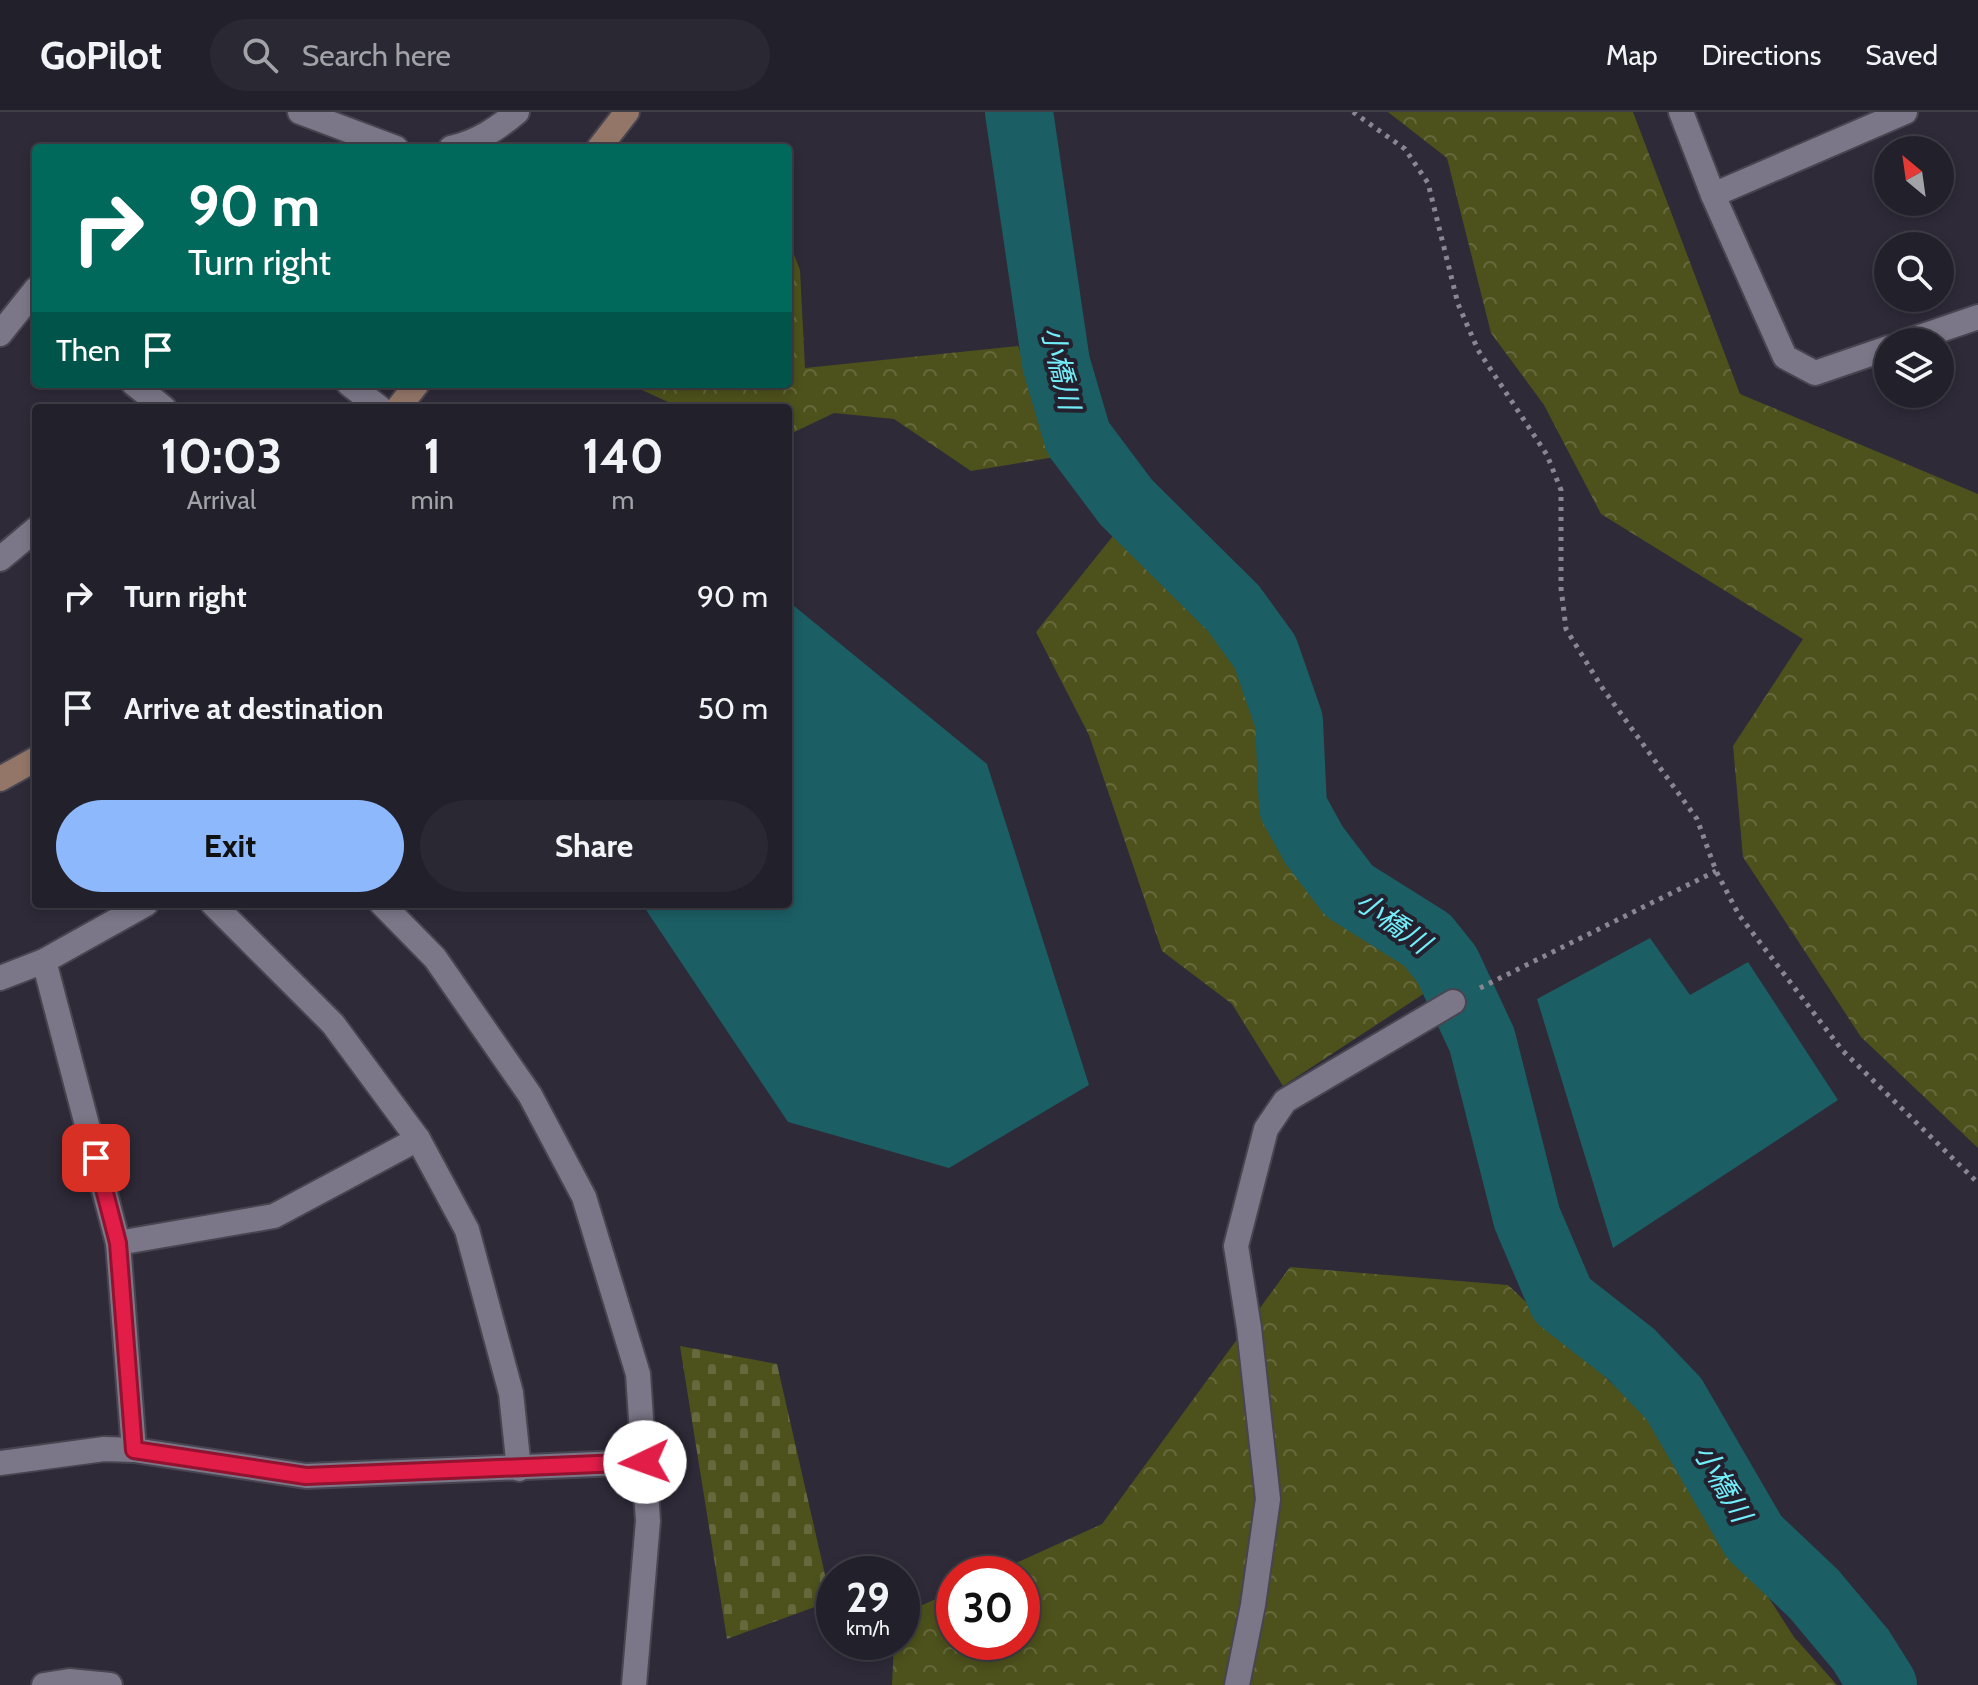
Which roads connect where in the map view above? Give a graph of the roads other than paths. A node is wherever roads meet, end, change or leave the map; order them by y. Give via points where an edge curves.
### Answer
1 (300, 112) edge
2 (517, 112) edge
3 (627, 112) edge
4 (1681, 112) edge
5 (1905, 112) edge
6 (385, 144) edge
7 (466, 144) edge
8 (602, 144) edge
9 (1713, 195) junction
10 (32, 299) edge
11 (1978, 317) edge
12 (1946, 328) edge
13 (0, 334) edge
14 (1874, 353) edge
15 (139, 388) edge
16 (354, 388) edge
17 (414, 388) edge
18 (159, 404) edge
19 (375, 404) edge
20 (401, 404) edge
21 (32, 532) edge
22 (0, 559) edge
23 (32, 761) edge
24 (0, 779) edge
25 (139, 908) edge
26 (217, 908) edge
27 (386, 908) edge
28 (44, 961) junction
29 (0, 978) edge
30 (1453, 1002) dead end
31 (418, 1139) junction
32 (118, 1243) junction
33 (134, 1450) junction
34 (645, 1462) junction
35 (0, 1463) edge
36 (519, 1469) junction
37 (44, 1685) edge
38 (110, 1685) edge
39 (634, 1685) edge
40 (1237, 1685) edge

1 - 6 street
2 - 7 street
3 - 8 street
4 - 9 street
5 - 9 street
9 - 14 street via 1785,357 1815,373
10 - 13 street
11 - 12 street
15 - 18 street
16 - 19 street
17 - 20 street
21 - 22 street
23 - 24 street
25 - 28 street
26 - 31 street via 333,1024
27 - 34 street via 435,958 530,1095 584,1197 638,1374
28 - 29 street
28 - 32 street
30 - 40 street via 1285,1101 1266,1129 1236,1246 1268,1499
31 - 32 street via 274,1216
31 - 36 street via 467,1230 511,1393
32 - 33 street
33 - 35 street
33 - 36 street via 306,1476
34 - 36 street
34 - 39 street via 648,1521
37 - 38 street

